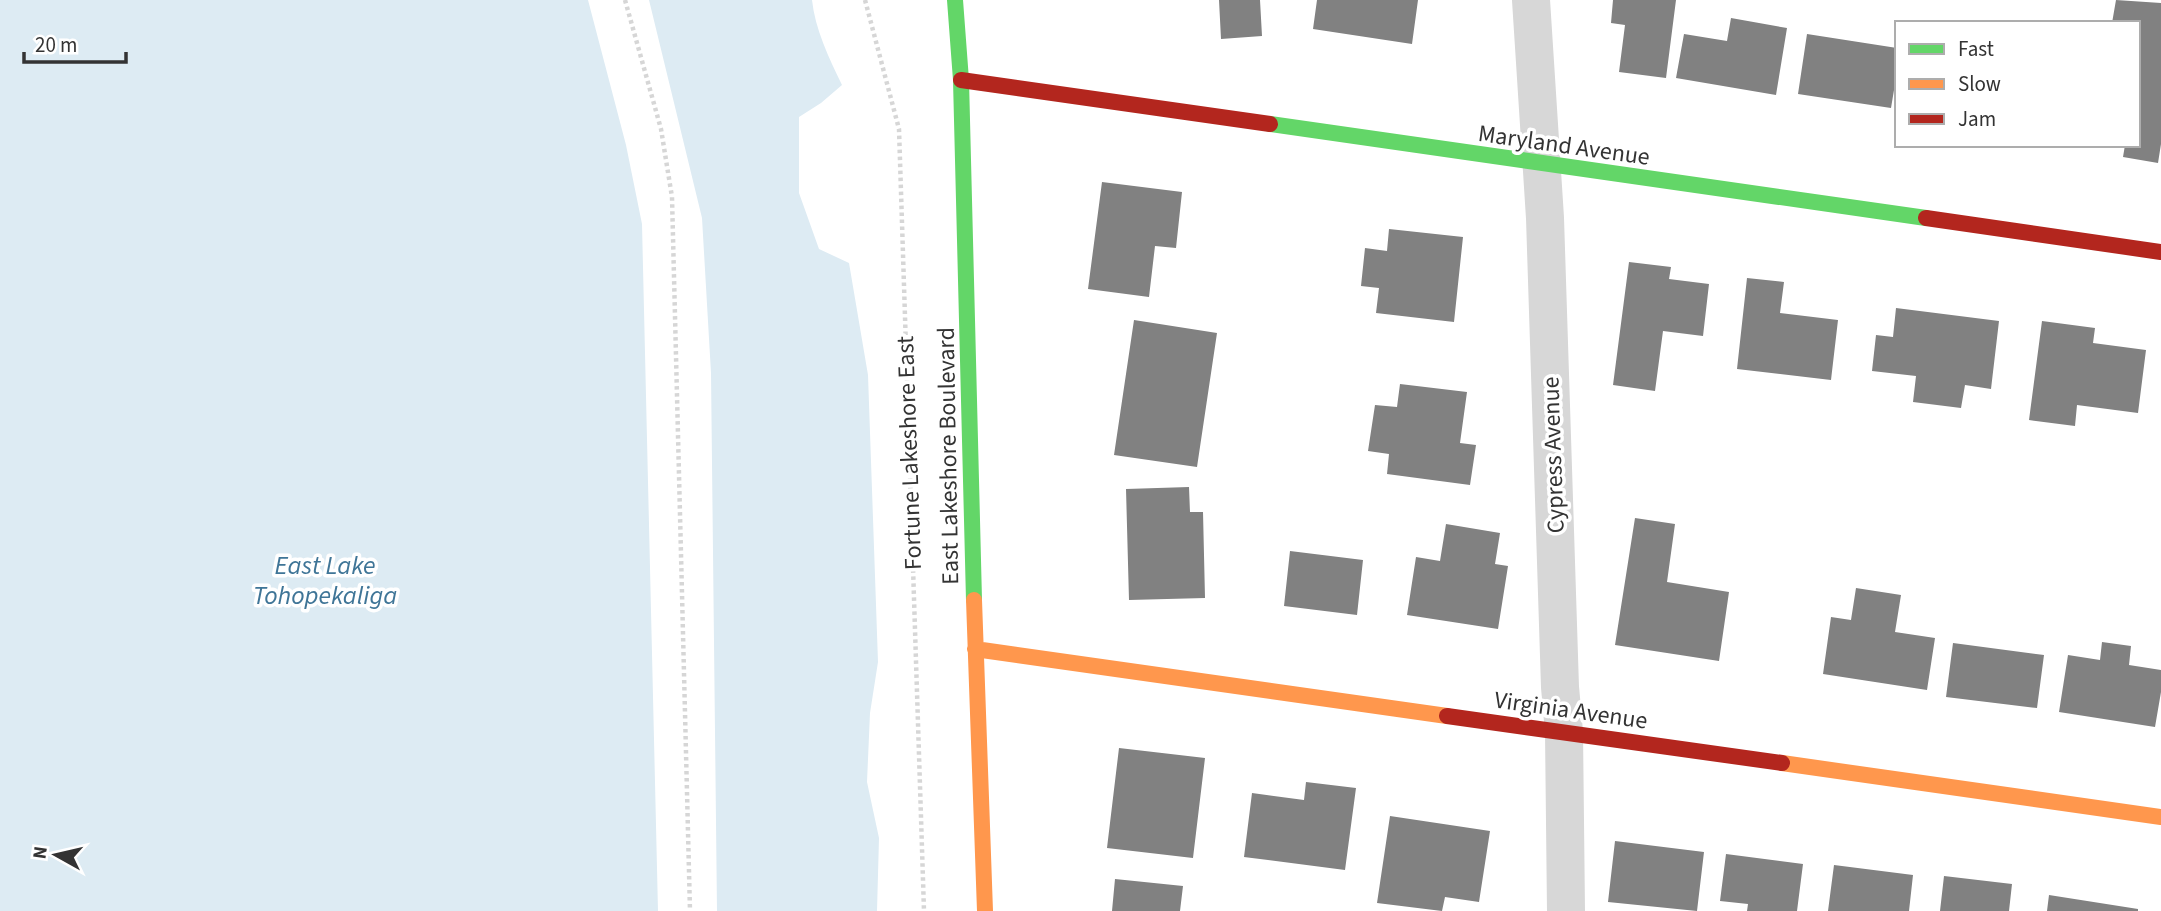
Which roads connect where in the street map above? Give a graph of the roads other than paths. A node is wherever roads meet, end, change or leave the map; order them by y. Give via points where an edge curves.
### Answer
1 (955, 0) edge
2 (1531, 0) edge
3 (961, 80) junction
4 (1542, 165) junction
5 (2161, 252) edge
6 (975, 649) junction
7 (1564, 732) junction
8 (2161, 817) edge
9 (985, 911) edge
10 (1566, 911) edge

1 - 3 street, East Lakeshore Boulevard
2 - 4 street, Cypress Avenue
3 - 4 street, Maryland Avenue
3 - 6 street, East Lakeshore Boulevard
4 - 5 street, Maryland Avenue
4 - 7 street, Cypress Avenue
6 - 7 street, Virginia Avenue
6 - 9 street, East Lakeshore Boulevard
7 - 8 street, Virginia Avenue
7 - 10 street, Cypress Avenue

